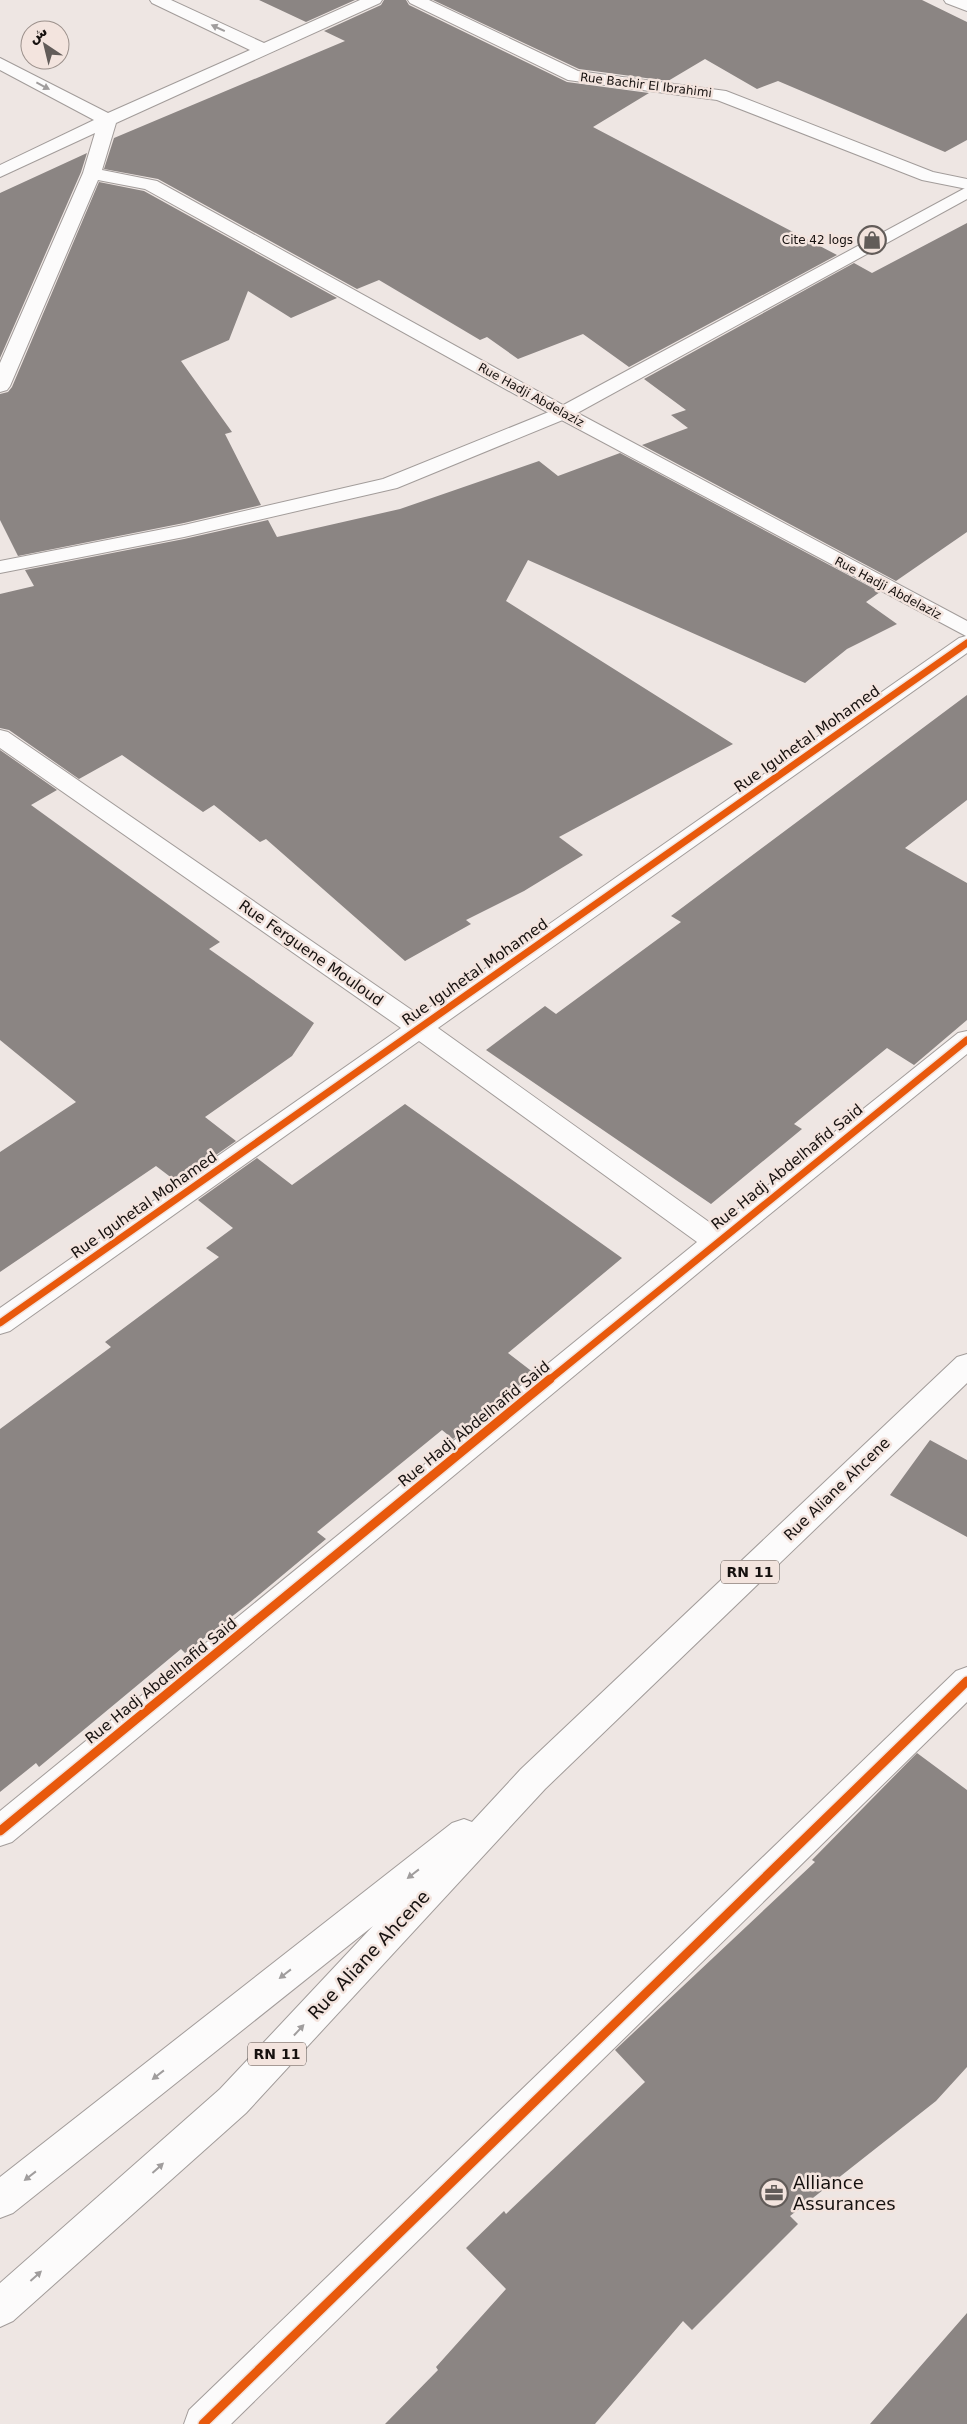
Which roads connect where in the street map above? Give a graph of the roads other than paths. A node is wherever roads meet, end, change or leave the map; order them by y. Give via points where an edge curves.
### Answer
1 (158, 0) edge
2 (374, 0) edge
3 (416, 0) edge
4 (952, 0) edge
5 (967, 6) edge
6 (262, 49) junction
7 (0, 63) edge
8 (108, 120) junction
9 (0, 172) edge
10 (92, 173) junction
11 (967, 184) edge
12 (967, 192) edge
13 (0, 386) edge
14 (563, 413) junction
15 (0, 566) edge
16 (967, 630) edge
17 (967, 644) edge
18 (0, 737) edge
19 (419, 1028) junction
20 (967, 1040) edge
21 (717, 1242) junction
22 (0, 1323) edge
23 (967, 1365) edge
24 (967, 1681) edge
25 (533, 1778) junction
26 (0, 1831) edge
27 (0, 2200) edge
28 (0, 2308) edge
29 (203, 2424) edge

6 -> 1 street
2 - 6 street
3 - 11 street, Rue Bachir El Ibrahimi via 574,76 720,95 928,176
4 - 5 street
6 - 8 street
7 -> 8 street
8 - 9 street
8 - 10 street
10 - 13 street
10 - 14 street, Rue Hadji Abdelaziz via 151,185
12 - 14 street
14 - 15 street via 390,484 184,531
14 - 16 street, Rue Hadji Abdelaziz
17 - 19 street, Rue Iguhetal Mohamed
18 - 19 street, Rue Ferguene Mouloud
19 - 21 street, Rue Ferguene Mouloud
19 - 22 street, Rue Iguhetal Mohamed
20 - 21 street, Rue Hadj Abdelhafid Said
21 - 26 street, Rue Hadj Abdelhafid Said
23 - 25 street, Rue Aliane Ahcene / RN 11
24 - 29 street
25 -> 27 street, Rue Aliane Ahcene / RN 11
28 -> 25 street, Rue Aliane Ahcene / RN 11 via 233,2101

